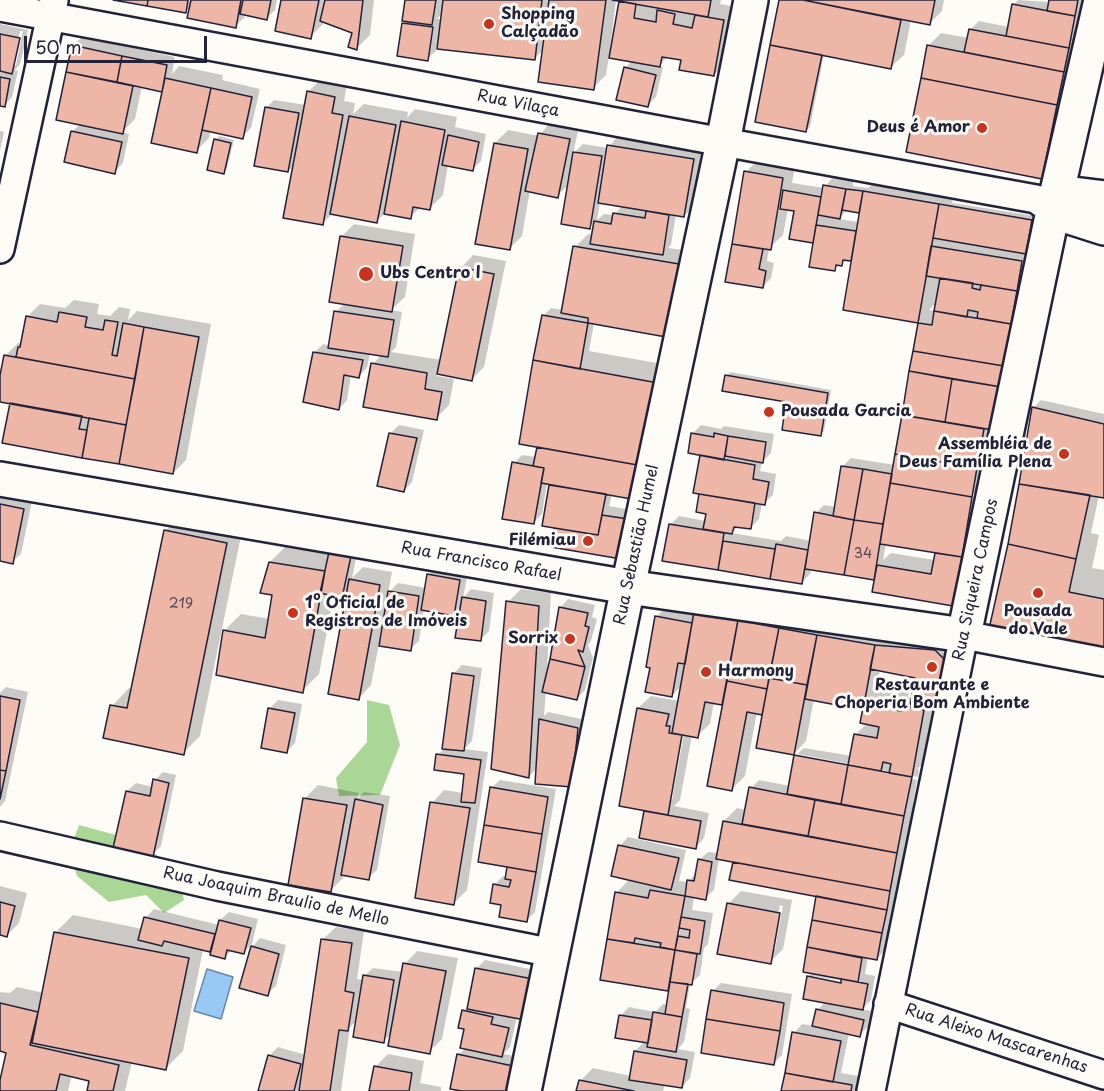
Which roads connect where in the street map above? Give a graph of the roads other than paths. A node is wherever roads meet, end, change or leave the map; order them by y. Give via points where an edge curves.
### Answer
1 (751, 0) edge
2 (0, 7) edge
3 (1101, 7) edge
4 (53, 8) edge
5 (723, 142) junction
6 (1104, 198) edge
7 (1049, 201) junction
8 (1104, 228) edge
9 (0, 249) edge
10 (0, 479) edge
11 (628, 587) junction
12 (964, 635) junction
13 (1104, 662) edge
14 (0, 836) edge
15 (553, 953) junction
16 (888, 1004) junction
17 (1104, 1075) edge
18 (524, 1091) edge
19 (871, 1091) edge

1 - 5 main road, Rua Sebastião Humel
2 - 4 street, Rua Vilaça
3 - 7 main road, Rua Siqueira Campos
4 - 5 street, Rua Vilaça
4 - 9 street
5 - 7 street, Rua Vilaça
5 - 11 main road, Rua Sebastião Humel
6 - 7 main road
7 - 8 main road
7 - 12 main road, Rua Siqueira Campos
10 - 11 main road, Rua Francisco Rafael
11 - 12 main road, Rua Francisco Rafael
11 - 15 main road, Rua Sebastião Humel
12 - 13 street
12 - 16 street, Rua Siqueira Campos
14 - 15 street, Rua Joaquim Braulio de Mello via 217,886
15 - 18 main road, Rua Sebastião Humel
16 - 17 street, Rua Aleixo Mascarenhas
16 - 19 street, Rua Siqueira Campos

